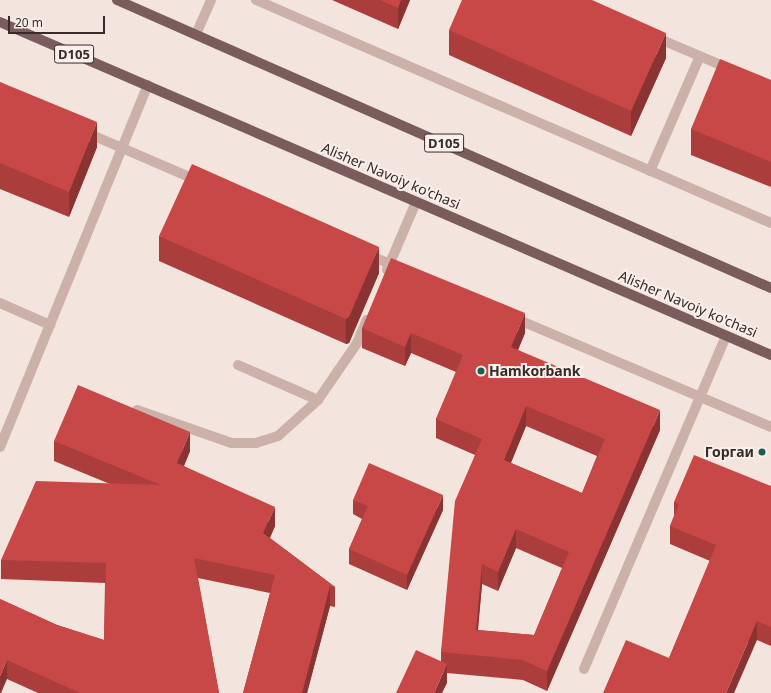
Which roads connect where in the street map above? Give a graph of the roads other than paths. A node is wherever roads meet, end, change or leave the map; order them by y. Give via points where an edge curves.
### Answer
1 (117, 0) edge
2 (211, 0) edge
3 (256, 0) edge
4 (0, 22) edge
5 (642, 31) edge
6 (196, 34) junction
7 (700, 56) junction
8 (743, 75) edge
9 (148, 85) junction
10 (72, 127) edge
11 (122, 148) junction
12 (650, 171) junction
13 (209, 186) edge
14 (416, 202) junction
15 (771, 223) edge
16 (353, 248) edge
17 (390, 264) junction
18 (412, 274) edge
19 (384, 278) edge
20 (771, 288) edge
21 (0, 303) edge
22 (372, 307) edge
23 (500, 312) edge
24 (50, 325) junction
25 (726, 336) junction
26 (771, 355) edge
27 (238, 365) dead end
28 (698, 397) junction
29 (318, 400) junction
30 (123, 406) edge
31 (771, 427) edge
32 (0, 447) edge
33 (584, 669) dead end

1 - 6 main road, D105
2 - 6 street
3 - 12 street
4 - 9 main road, Alisher Navoiy ko'chasi / D105
5 - 7 street
6 - 20 main road, D105
7 - 8 street
7 - 12 street
9 - 11 street
9 - 14 main road, Alisher Navoiy ko'chasi / D105
10 - 11 street
11 - 13 street
11 - 24 street
12 - 15 street
14 - 17 street
14 - 25 main road, Alisher Navoiy ko'chasi / D105
16 - 17 street
17 - 18 street
17 - 19 street
21 - 24 street
22 - 29 street via 357,343
23 - 28 street
24 - 32 street
25 - 26 main road, Alisher Navoiy ko'chasi / D105
25 - 28 street
27 - 29 street
28 - 31 street
28 - 33 street
29 - 30 street via 278,436 256,443 231,443

